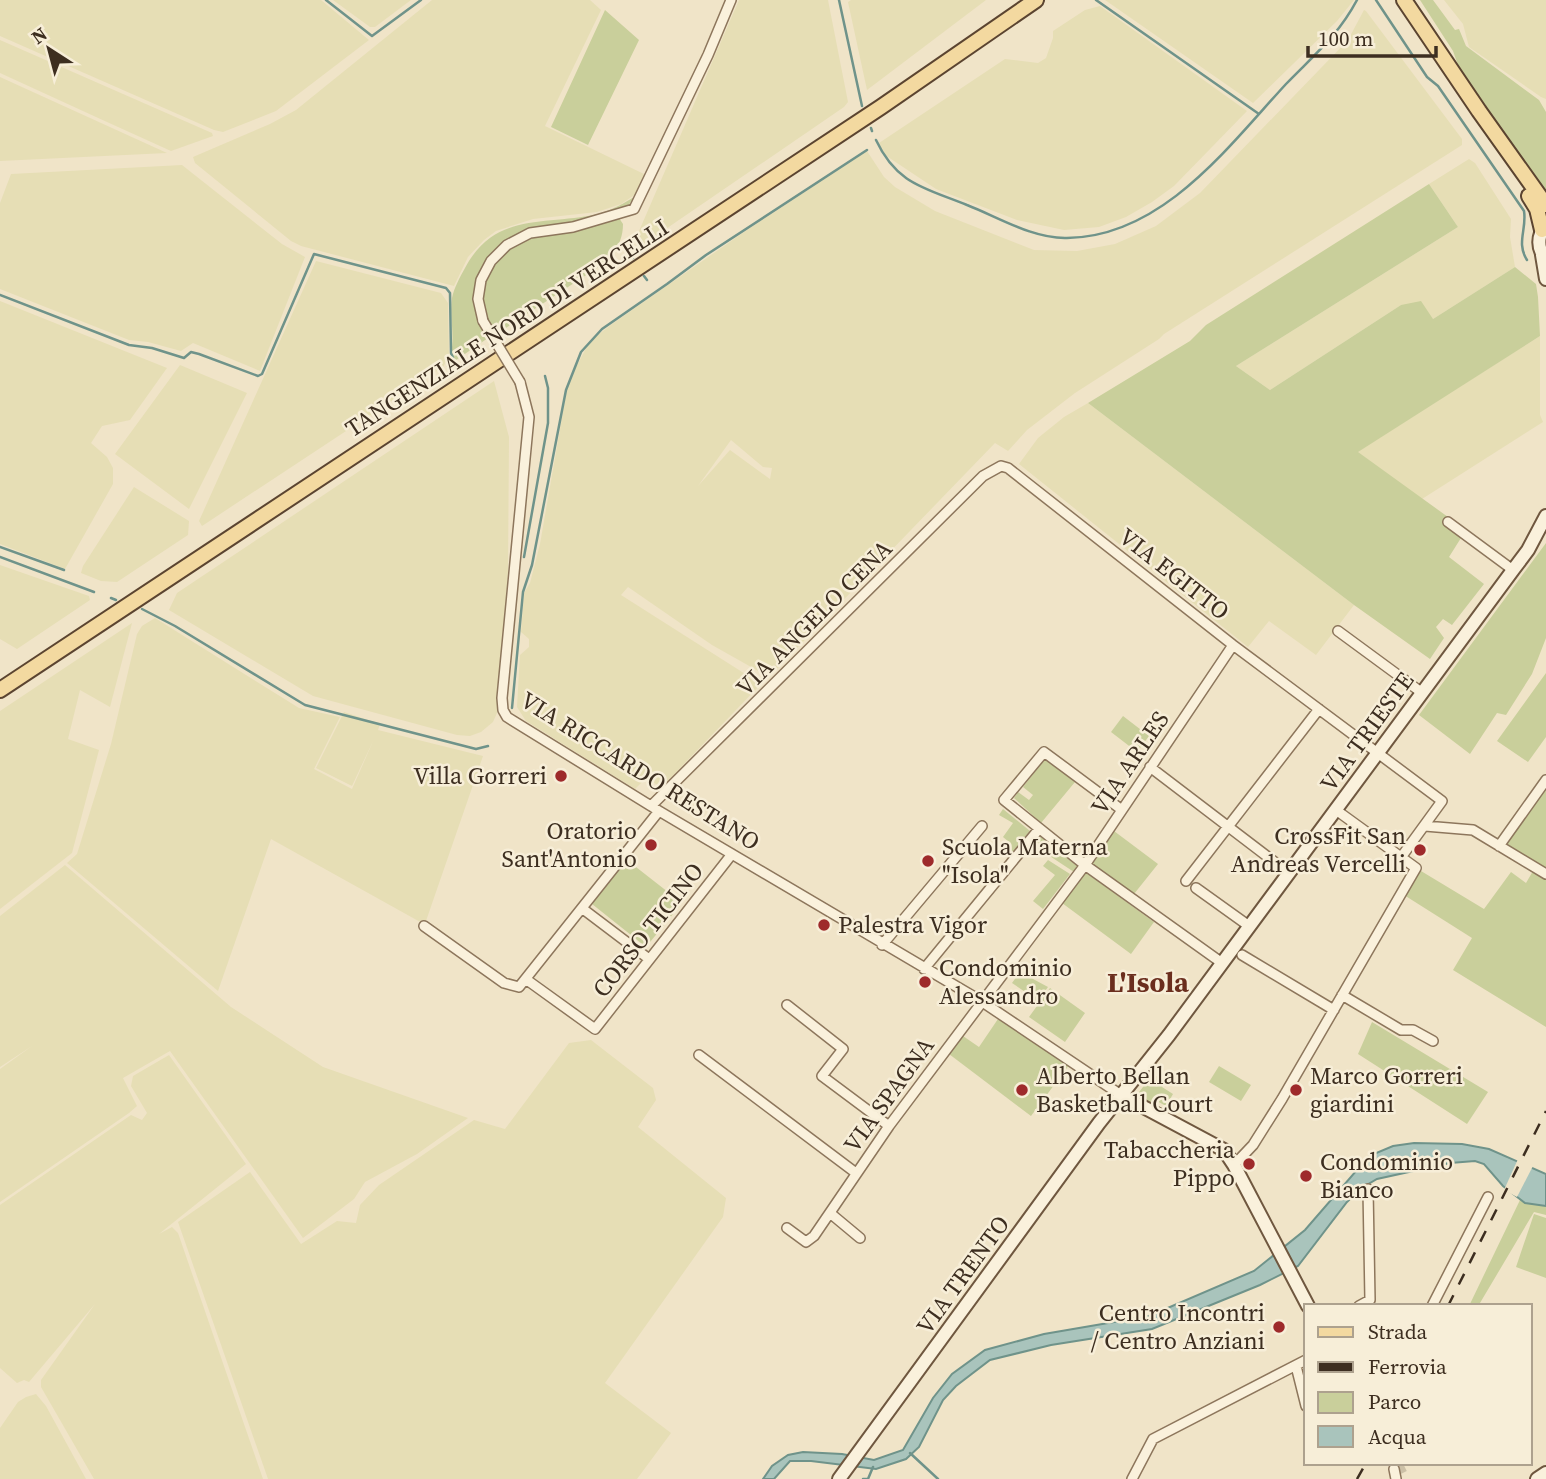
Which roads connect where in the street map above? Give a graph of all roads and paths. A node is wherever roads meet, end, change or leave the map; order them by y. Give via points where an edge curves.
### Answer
1 (731, 0) edge
2 (1026, 0) edge
3 (1036, 0) edge
4 (1395, 0) edge
5 (1404, 0) edge
6 (1414, 0) edge
7 (1010, 20) junction
8 (1453, 73) junction
9 (1479, 111) junction
10 (1546, 205) edge
11 (1544, 227) edge
12 (1544, 257) edge
13 (1546, 279) edge
14 (1008, 468) joint
15 (1546, 516) edge
16 (1448, 522) dead end
17 (1546, 530) edge
18 (1528, 550) junction
19 (1513, 570) junction
20 (1338, 632) dead end
21 (1233, 645) junction
22 (0, 690) edge
23 (1421, 692) junction
24 (1319, 709) junction
25 (1378, 752) junction
26 (1150, 767) junction
27 (1546, 780) edge
28 (655, 808) junction
29 (1122, 810) junction
30 (1336, 810) junction
31 (1425, 825) junction
32 (982, 826) dead end
33 (1228, 826) junction
34 (1040, 829) junction
35 (1499, 846) junction
36 (732, 855) junction
37 (1402, 856) junction
38 (1085, 865) junction
39 (1289, 873) junction
40 (1546, 874) edge
41 (1186, 881) dead end
42 (1196, 888) dead end
43 (583, 909) junction
44 (425, 926) dead end
45 (1249, 926) junction
46 (883, 945) junction
47 (1242, 955) dead end
48 (649, 959) junction
49 (1222, 962) junction
50 (923, 969) junction
51 (527, 980) junction
52 (1342, 995) junction
53 (981, 1001) junction
54 (788, 1006) dead end
55 (1334, 1010) junction
56 (1433, 1041) dead end
57 (699, 1055) dead end
58 (1121, 1095) junction
59 (888, 1126) junction
60 (1234, 1165) junction
61 (856, 1173) junction
62 (1368, 1189) dead end
63 (1488, 1197) dead end
64 (830, 1213) junction
65 (787, 1228) dead end
66 (860, 1238) dead end
67 (1307, 1304) edge
68 (1363, 1304) edge
69 (1433, 1304) edge
70 (1304, 1361) edge
71 (1296, 1366) junction
72 (1304, 1398) edge
73 (1546, 1473) edge
74 (842, 1476) edge
75 (1132, 1479) edge
76 (1537, 1479) edge

1 - 28 street, VIA RICCARDO RESTANO, bridge via 634,209 573,227 530,233 507,245 491,261 478,299 483,321 520,382 529,417 503,710 507,717
2 - 7 main road
3 - 7 main road, TANGENZIALE NORD DI VERCELLI
4 - 8 main road via 1427,48
5 - 8 main road
6 - 8 main road
7 - 22 main road, TANGENZIALE NORD DI VERCELLI
8 - 9 main road
9 - 10 main road
9 - 11 main road
11 - 12 street via 1539,242
12 - 13 street
14 - 21 street, VIA EGITTO
14 - 28 street, VIA ANGELO CENA via 1001,466 983,476
15 - 18 street
16 - 19 street
17 - 18 street
18 - 19 street
19 - 23 street, VIA TRIESTE
20 - 23 street
21 - 24 street, VIA EGITTO
21 - 26 street, VIA ARLES
23 - 25 street, VIA TRIESTE
24 - 25 street, VIA EGITTO
24 - 33 street
25 - 30 street, VIA TRIESTE
25 - 31 street, VIA EGITTO via 1442,801
26 - 29 street, VIA ARLES
26 - 33 street
27 - 35 street
28 - 36 street, VIA RICCARDO RESTANO
28 - 43 street, VIA ANGELO CENA
29 - 34 street via 1044,752 1004,800
29 - 38 street, VIA ARLES
30 - 37 street
30 - 39 street, VIA TRIESTE
31 - 35 street via 1473,830
31 - 37 street, VIA EGITTO
32 - 46 street
33 - 39 street
33 - 41 street
34 - 38 street
34 - 50 street
35 - 40 street
36 - 46 street, VIA RICCARDO RESTANO
36 - 48 street, CORSO TICINO
37 - 52 street via 1416,868 1414,873
38 - 49 street
38 - 53 street, VIA ARLES
39 - 45 street, VIA TRIESTE
42 - 45 street
43 - 48 street
43 - 51 street, VIA ANGELO CENA
44 - 51 street via 504,983 519,987
45 - 49 street, VIA TRIESTE
46 - 50 street, VIA RICCARDO RESTANO
47 - 55 street
48 - 51 street, CORSO TICINO via 595,1029
49 - 58 street, VIA TRIESTE
50 - 53 street, VIA RICCARDO RESTANO
52 - 55 street
52 - 56 street via 1401,1030 1413,1030
53 - 58 street, VIA RICCARDO RESTANO
53 - 59 street, VIA SPAGNA
54 - 59 street via 844,1049 822,1076
55 - 60 street via 1254,1145
57 - 61 street
58 - 60 street, VIA RICCARDO RESTANO via 1224,1150
58 - 74 street, VIA TRENTO
59 - 61 street, VIA SPAGNA
60 - 67 street, VIA RICCARDO RESTANO
61 - 64 street, VIA SPAGNA
62 - 68 street via 1370,1300
63 - 69 street
64 - 65 street, VIA SPAGNA via 806,1242
64 - 66 street
70 - 71 street
71 - 72 street
71 - 75 street via 1153,1439
73 - 76 street

